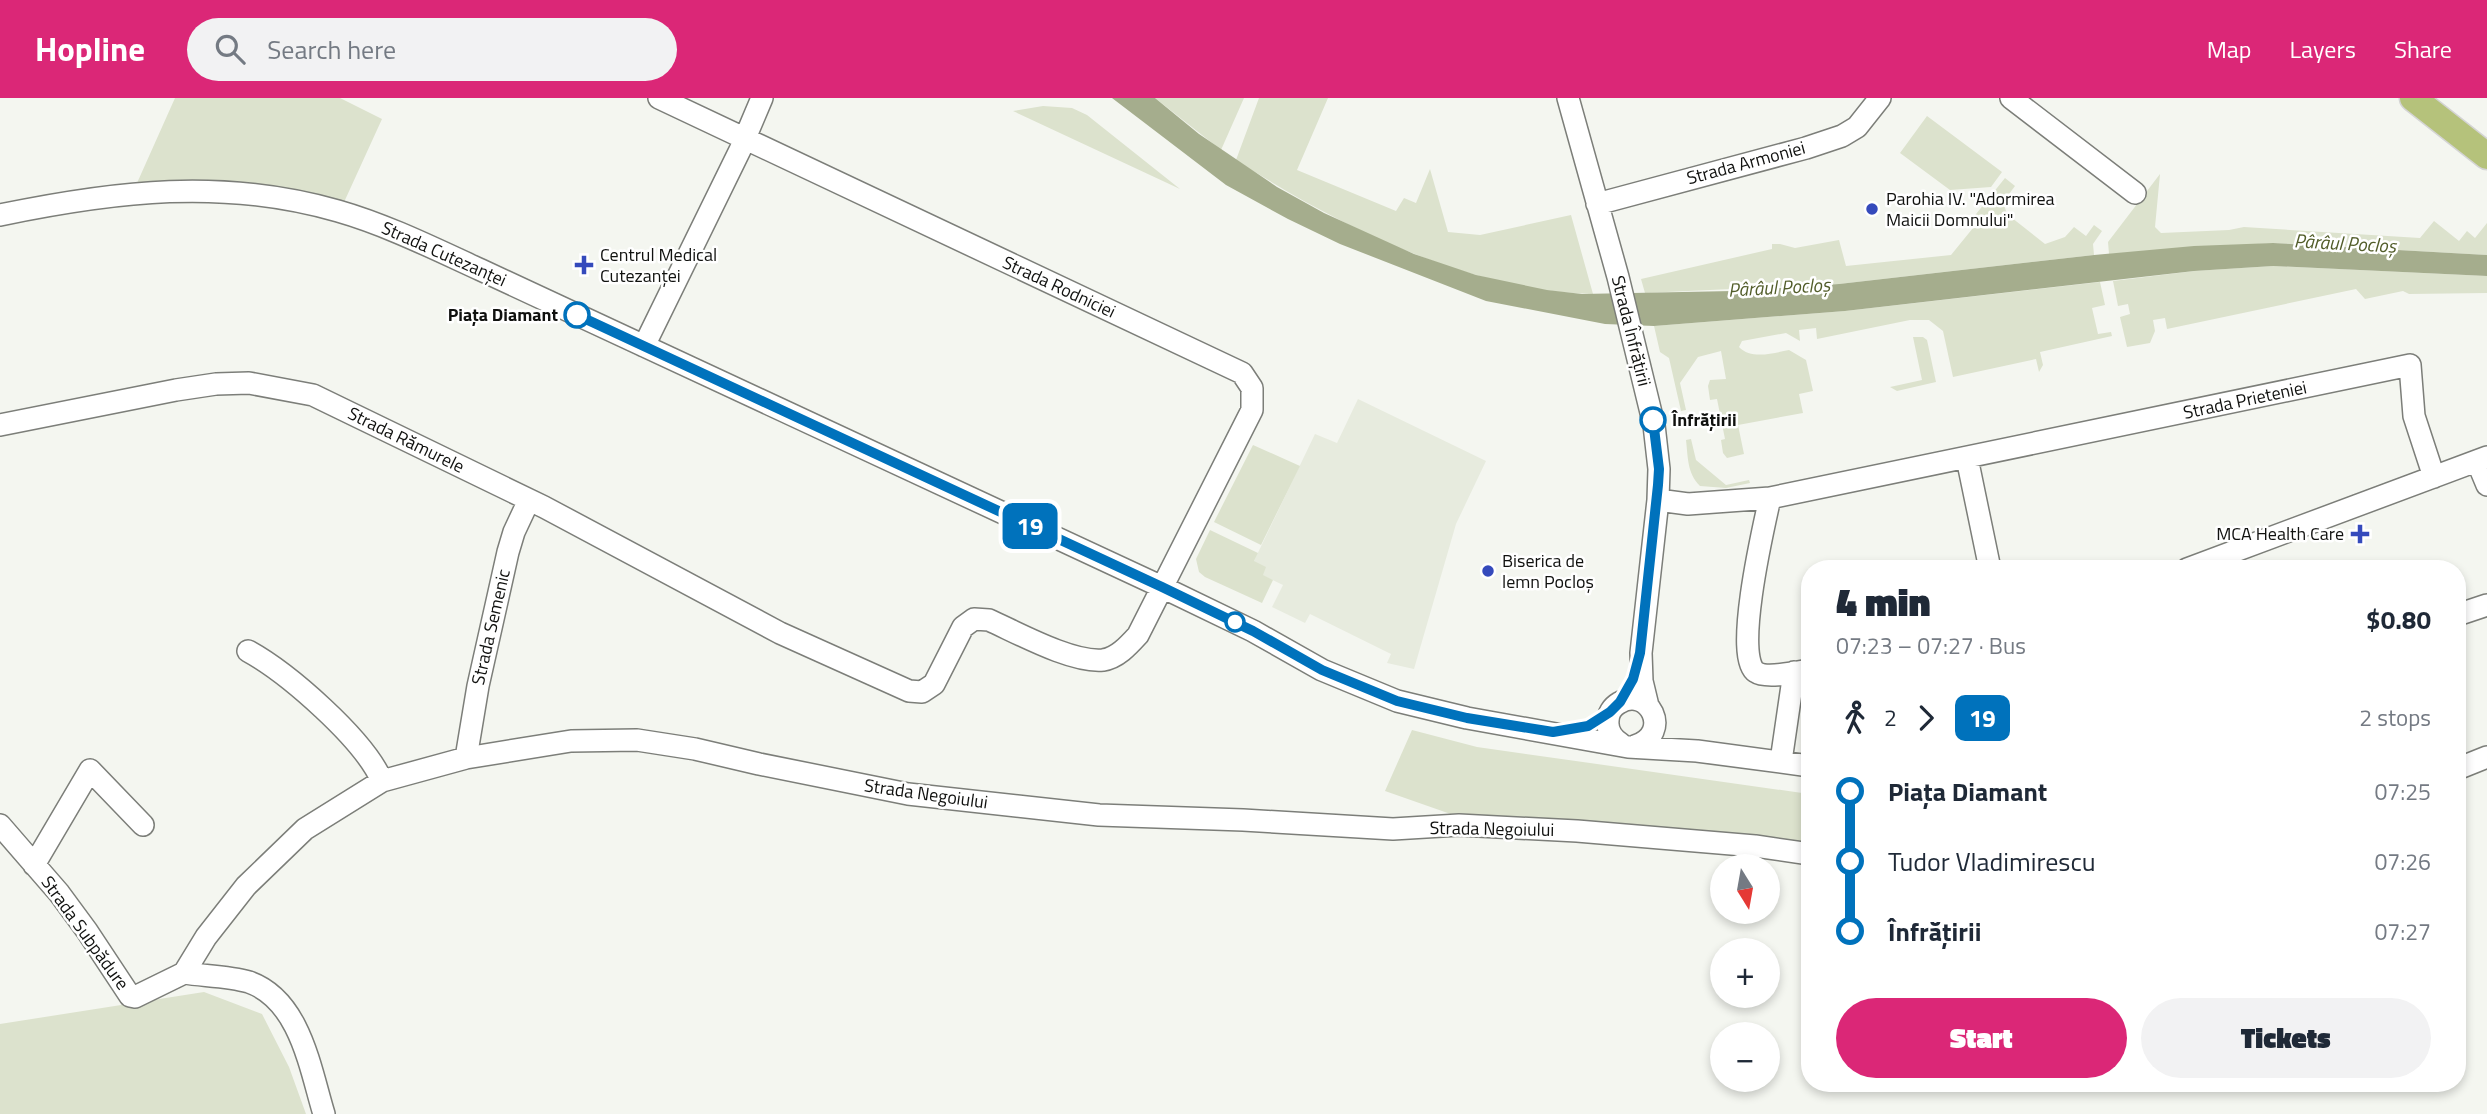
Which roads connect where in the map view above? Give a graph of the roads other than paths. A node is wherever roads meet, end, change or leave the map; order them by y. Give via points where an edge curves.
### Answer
1 (659, 98) edge
2 (762, 98) edge
3 (1568, 98) edge
4 (1880, 98) edge
5 (2011, 98) edge
6 (2413, 98) edge
7 (745, 139) junction
8 (2487, 156) edge
9 (2135, 194) dead end
10 (1597, 204) junction
11 (0, 215) edge
12 (644, 346) junction
13 (0, 425) edge
14 (1967, 458) junction
15 (2482, 459) edge
16 (2434, 477) junction
17 (2487, 485) edge
18 (1770, 498) junction
19 (529, 500) junction
20 (1658, 500) junction
21 (1988, 560) edge
22 (2212, 560) edge
23 (1162, 587) junction
24 (2487, 605) edge
25 (2466, 612) edge
26 (780, 633) joint
27 (248, 650) dead end
28 (1640, 653) junction
29 (1801, 671) edge
30 (1801, 675) edge
31 (1615, 707) junction
32 (1651, 713) junction
33 (1553, 732) junction
34 (1628, 746) junction
35 (1697, 751) junction
36 (2487, 757) edge
37 (466, 758) junction
38 (1780, 761) junction
39 (1801, 764) edge
40 (2466, 765) edge
41 (382, 781) junction
42 (0, 825) edge
43 (143, 825) dead end
44 (1758, 847) junction
45 (1801, 853) edge
46 (34, 865) junction
47 (1801, 865) edge
48 (184, 973) junction
49 (324, 1114) edge

1 - 7 street, Strada Rodniciei
2 - 7 street
3 - 10 street, Strada Înfrățirii
4 - 10 street, Strada Armoniei via 1857,127 1842,136
5 - 9 street
6 - 8 main road
7 - 12 street
7 - 23 street, Strada Rodniciei via 1242,373 1252,388 1252,410
10 - 20 street, Strada Înfrățirii via 1654,425
11 - 12 street, Strada Cutezanței via 170,190 253,194 314,205 388,229
12 - 23 street, Strada Cutezanței
13 - 19 street, Strada Rămurele via 176,390 216,384 259,385 313,395
14 - 16 street, Strada Prieteniei via 2410,365 2414,416
14 - 18 street, Strada Prieteniei
14 - 21 street
15 - 16 street
15 - 17 street
16 - 22 street
18 - 20 street, Strada Prieteniei via 1688,504
18 - 29 street via 1748,613 1750,665 1767,675
19 - 26 street, Strada Rămurele
19 - 37 street, Strada Semenic via 508,552
20 - 28 street, Strada Înfrățirii
23 - 26 street, Strada Rodniciei via 1138,635 1124,650 1105,660 1078,659 989,620 974,619 963,627 934,684 922,692 909,691
23 - 33 street, Strada Cutezanței via 1322,670 1397,701
24 - 25 street
27 - 41 street via 302,690 352,738
28 - 31 street, Strada Înfrățirii via 1633,679
28 - 32 street, Strada Înfrățirii
30 - 38 street
31 - 32 street via 1635,699
31 - 33 street, Strada Cutezanței via 1588,726
31 - 34 street via 1608,719 1610,734
32 - 34 street via 1653,734
32 - 35 street, Strada Cutezanței via 1670,736
33 - 34 street, Strada Cutezanței
33 - 38 street via 1627,753 1728,764
34 - 35 street, Strada Cutezanței
35 - 38 street, Strada Cutezanței
36 - 40 street
37 - 41 street, Strada Negoiului
37 - 44 street, Strada Negoiului via 570,740 637,740 908,794 1100,816 1393,829 1472,825 1636,834
38 - 39 street, Strada Cutezanței
41 - 48 street, Strada Negoiului via 305,829 246,886
42 - 46 street, Strada Subpădure
43 - 46 street via 90,770
44 - 45 street, Strada Negoiului
44 - 47 street, Strada Negoiului
46 - 48 street, Strada Subpădure via 87,931 130,996
48 - 49 street via 247,982 283,1006 296,1028

